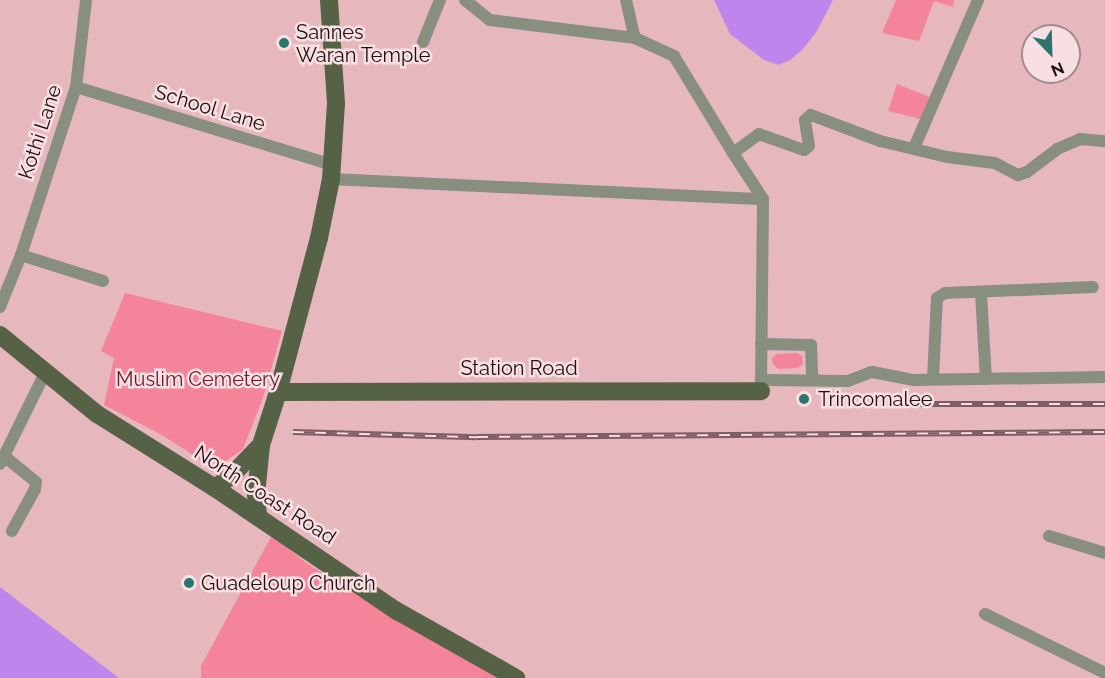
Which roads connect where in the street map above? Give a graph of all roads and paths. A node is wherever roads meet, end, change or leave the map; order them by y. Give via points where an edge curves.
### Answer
1 (86, 0) edge
2 (329, 0) edge
3 (440, 0) edge
4 (465, 0) edge
5 (626, 0) edge
6 (978, 0) edge
7 (635, 38) junction
8 (423, 42) dead end
9 (76, 87) junction
10 (1105, 141) edge
11 (914, 148) junction
12 (733, 153) junction
13 (332, 172) junction
14 (763, 199) junction
15 (21, 255) junction
16 (103, 282) dead end
17 (1093, 287) dead end
18 (981, 293) junction
19 (0, 307) edge
20 (0, 335) edge
21 (761, 344) junction
22 (45, 373) junction
23 (1103, 377) dead end
24 (933, 379) junction
25 (986, 379) junction
26 (812, 381) junction
27 (761, 386) junction
28 (278, 392) junction
29 (261, 445) junction
30 (2, 460) edge
31 (215, 488) junction
32 (258, 516) junction
33 (12, 531) dead end
34 (1049, 536) dead end
35 (1105, 553) edge
36 (984, 614) dead end
37 (1105, 673) edge
38 (516, 678) edge

1 - 9 street, Kothi Lane
2 - 13 main road via 336,103
3 - 8 street
4 - 7 street via 490,20
5 - 7 street
6 - 11 street
7 - 12 street via 674,56
9 - 13 street, School Lane
9 - 15 street, Kothi Lane
10 - 11 street via 1080,139 1018,175 995,163
11 - 12 street via 855,133 811,116 805,120 809,146 804,150 759,134
12 - 14 street
13 - 14 street, School Lane
13 - 28 main road via 319,238
14 - 21 street
15 - 16 street
15 - 19 street, Kothi Lane
17 - 18 street
18 - 24 street via 945,293 937,298
18 - 25 street
20 - 22 main road, North Coast Road
21 - 26 street via 811,345
21 - 27 street
22 - 30 street
22 - 31 main road, North Coast Road via 97,414
23 - 25 street
24 - 25 street
24 - 26 street via 915,380 872,372 848,381
26 - 27 street
27 - 28 main road, Station Road
28 - 29 main road
29 - 31 main road
29 - 32 main road
30 - 33 street via 36,482
31 - 32 main road, North Coast Road
32 - 38 main road, North Coast Road via 397,612
34 - 35 street
36 - 37 street

